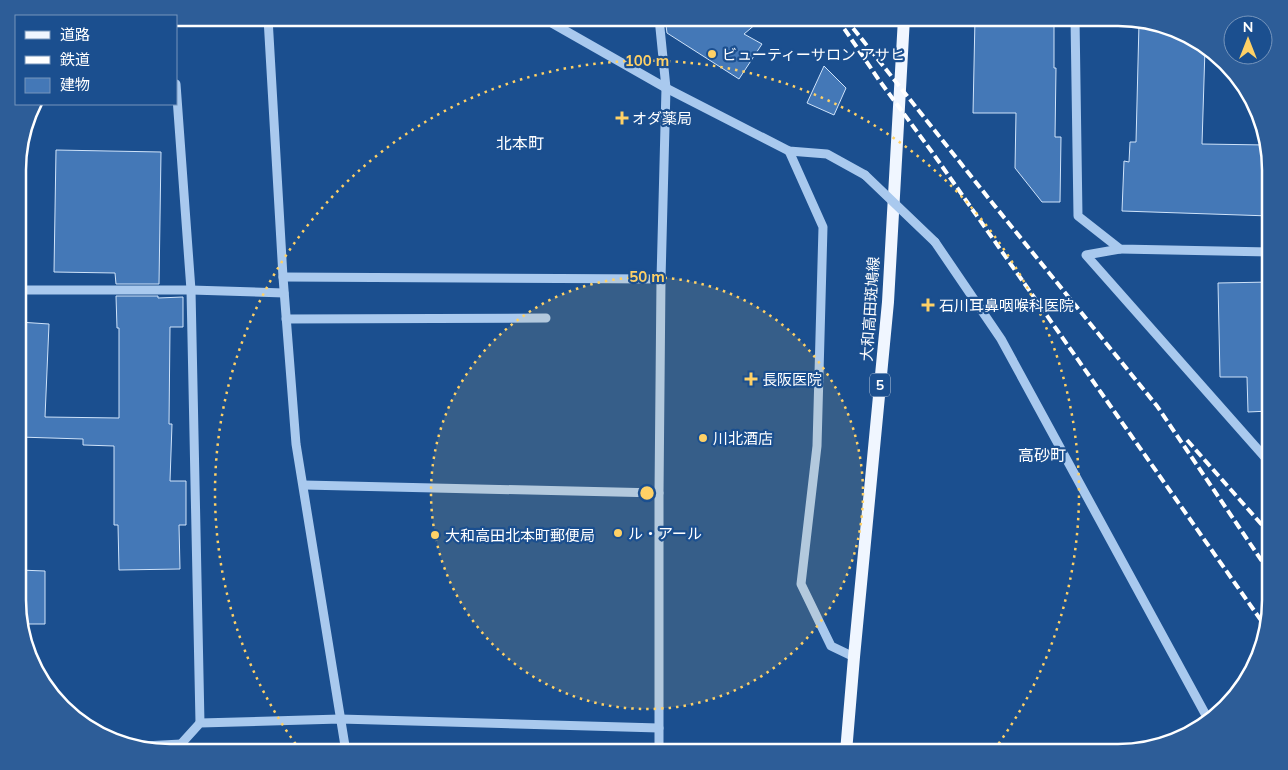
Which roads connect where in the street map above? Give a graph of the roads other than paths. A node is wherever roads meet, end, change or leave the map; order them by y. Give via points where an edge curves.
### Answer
1 (268, 26) edge
2 (557, 26) edge
3 (660, 26) edge
4 (904, 26) edge
5 (1075, 26) edge
6 (666, 88) junction
7 (178, 105) edge
8 (789, 151) junction
9 (1120, 249) junction
10 (1261, 252) edge
11 (282, 277) junction
12 (661, 279) junction
13 (26, 290) edge
14 (191, 290) junction
15 (284, 293) junction
16 (546, 318) dead end
17 (286, 319) junction
18 (1261, 454) edge
19 (304, 486) junction
20 (659, 493) junction
21 (854, 658) junction
22 (1205, 714) edge
23 (340, 719) junction
24 (200, 723) junction
25 (659, 728) junction
26 (659, 743) edge
27 (847, 743) edge
28 (184, 744) edge
29 (345, 744) edge

1 - 11 street
2 - 6 street
3 - 6 street
4 - 21 main road, 大和高田斑鳩線 / 5 via 888,302
5 - 9 street via 1078,216
6 - 8 street
6 - 12 street
7 - 14 street
8 - 21 street via 823,227 818,446 801,584 830,646
8 - 22 street, bridge via 827,154 865,174 935,242 1001,339
9 - 10 street
9 - 18 street via 1086,254
11 - 12 street
11 - 15 street
12 - 20 street
13 - 14 street
14 - 15 street
14 - 24 street
15 - 17 street
16 - 17 street
17 - 19 street via 296,444
19 - 20 street
19 - 23 street
20 - 25 street
21 - 27 main road, 大和高田斑鳩線 / 5
23 - 24 street
23 - 25 street
23 - 29 street
24 - 28 street
25 - 26 street

